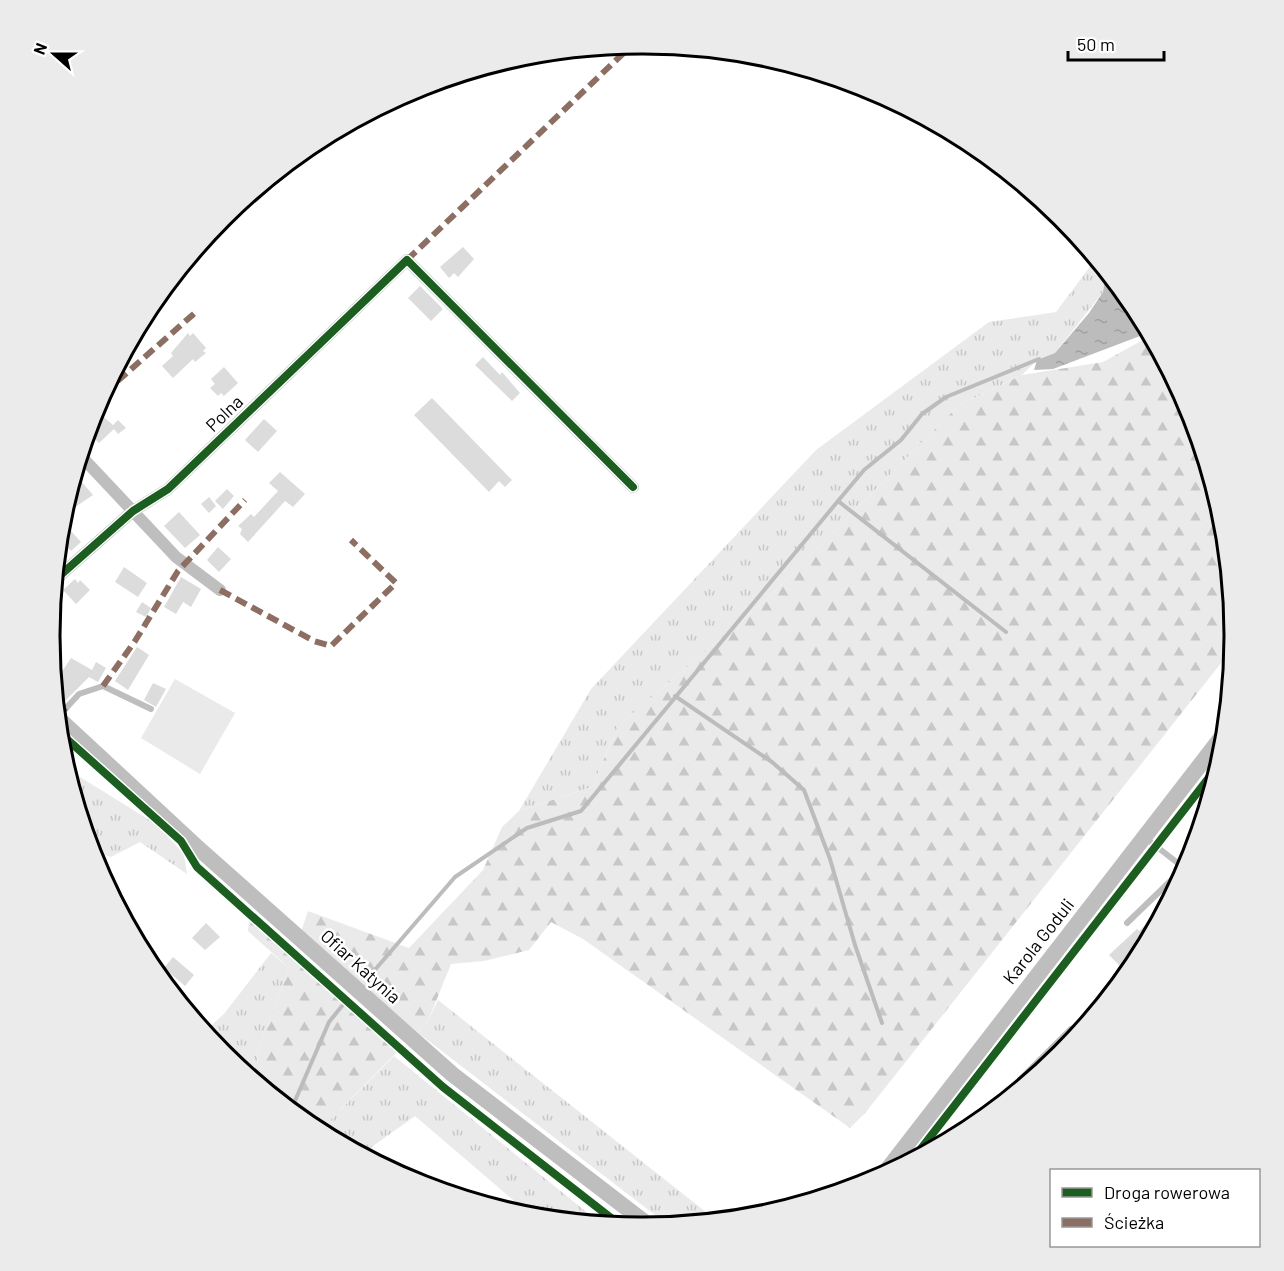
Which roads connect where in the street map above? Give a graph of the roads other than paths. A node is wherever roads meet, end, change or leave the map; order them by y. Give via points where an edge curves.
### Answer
1 (87, 462) edge
2 (633, 487) dead end
3 (133, 511) junction
4 (64, 572) edge
5 (220, 590) dead end
6 (65, 709) edge
7 (151, 709) dead end
8 (68, 726) edge
9 (1212, 750) edge
10 (1144, 837) junction
11 (1178, 860) edge
12 (1168, 883) edge
13 (1127, 923) dead end
14 (896, 1158) edge
15 (638, 1217) edge

1 - 3 street
2 - 3 street, Polna via 407,260 168,489
3 - 4 street, Polna
3 - 5 street via 176,557
6 - 7 lane via 79,694 103,686
8 - 15 street, Ofiar Katynia via 452,1074
9 - 10 street, Karola Goduli
10 - 11 lane
10 - 14 street, Karola Goduli
12 - 13 lane

